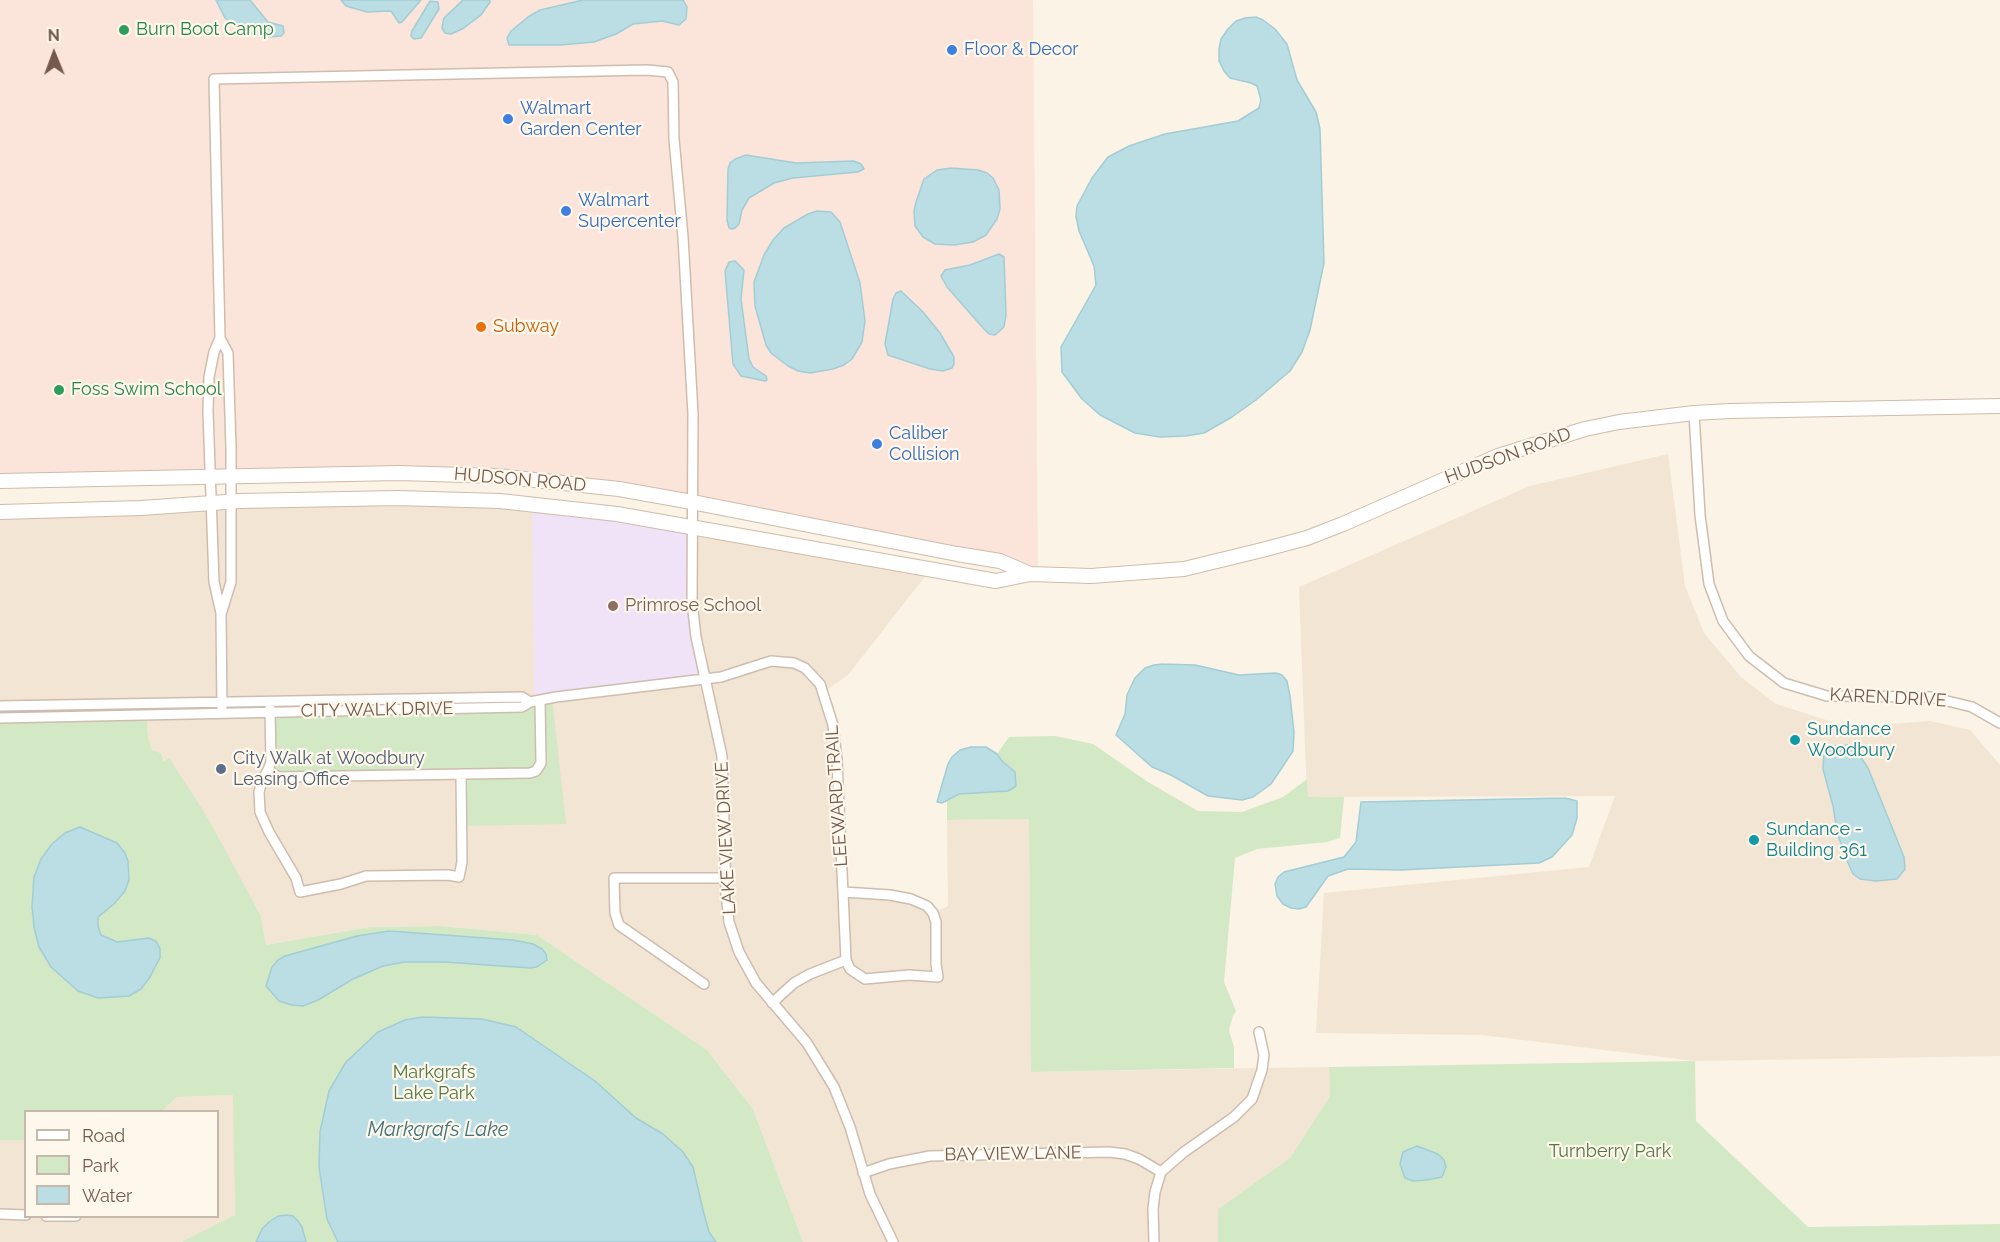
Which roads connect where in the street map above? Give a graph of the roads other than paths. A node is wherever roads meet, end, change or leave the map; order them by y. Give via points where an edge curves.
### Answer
1 (220, 338) junction
2 (2000, 406) edge
3 (1694, 413) junction
4 (210, 477) junction
5 (231, 477) junction
6 (0, 481) edge
7 (231, 502) junction
8 (692, 502) junction
9 (212, 504) junction
10 (0, 512) edge
11 (692, 527) junction
12 (1030, 574) junction
13 (221, 613) junction
14 (705, 678) junction
15 (535, 701) junction
16 (222, 703) junction
17 (0, 706) edge
18 (270, 707) junction
19 (222, 713) junction
20 (0, 718) edge
21 (2000, 723) edge
22 (268, 771) junction
23 (461, 774) junction
24 (726, 878) junction
25 (844, 892) junction
26 (846, 960) junction
27 (704, 984) dead end
28 (772, 1003) junction
29 (1259, 1032) dead end
30 (1161, 1172) junction
31 (863, 1173) junction
32 (0, 1214) edge
33 (24, 1215) edge
34 (892, 1242) edge
35 (1154, 1242) edge

1 - 4 street via 213,352 208,387
1 - 5 street via 228,352
1 - 8 street, LAKE VIEW DRIVE via 214,79 665,71 673,82 684,246 693,414
2 - 3 street, HUDSON ROAD
3 - 12 street, HUDSON ROAD via 1597,426 1539,442 1461,471 1307,538 1226,560 1135,574
3 - 21 street, KAREN DRIVE via 1709,584 1723,621 1749,656 1784,683 1827,696 1931,697 1972,707
4 - 5 street, HUDSON ROAD
4 - 6 street, HUDSON ROAD
4 - 9 street
5 - 7 street
5 - 8 street, HUDSON ROAD via 462,474 619,489
7 - 9 street, HUDSON ROAD
7 - 11 street, HUDSON ROAD via 398,498 500,501
7 - 13 street via 231,582
8 - 11 street, LAKE VIEW DRIVE
8 - 12 street, HUDSON ROAD via 1000,561
9 - 10 street, HUDSON ROAD
9 - 13 street via 214,582
11 - 12 street, HUDSON ROAD via 996,581
11 - 14 street, LAKE VIEW DRIVE via 693,609
13 - 16 street
14 - 15 street, CITY WALK DRIVE
14 - 24 street, LAKE VIEW DRIVE via 722,756
14 - 25 street, LEEWARD TRAIL via 782,661 805,668 820,684 835,744
15 - 18 street, CITY WALK DRIVE via 522,707
15 - 23 street via 541,758 536,771
16 - 17 street, CITY WALK DRIVE
16 - 18 street, CITY WALK DRIVE
16 - 19 street
18 - 19 street, CITY WALK DRIVE
18 - 22 street
19 - 20 street, CITY WALK DRIVE
22 - 23 street via 283,777
22 - 23 street via 260,788 260,812 300,892 366,876 459,878
24 - 27 street via 614,878 619,925
24 - 28 street, LAKE VIEW DRIVE via 736,946 751,976
25 - 26 street, LEEWARD TRAIL
25 - 26 street, LEEWARD TRAIL via 890,895 927,906 936,922 938,977 864,979 850,969
26 - 28 street via 810,974
28 - 31 street, LAKE VIEW DRIVE via 807,1043 830,1079 848,1120
29 - 30 street via 1264,1055 1252,1099
30 - 31 street, BAY VIEW LANE via 1139,1159 1109,1152 930,1156
30 - 35 street via 1153,1209
31 - 34 street, LAKE VIEW DRIVE
32 - 33 street

